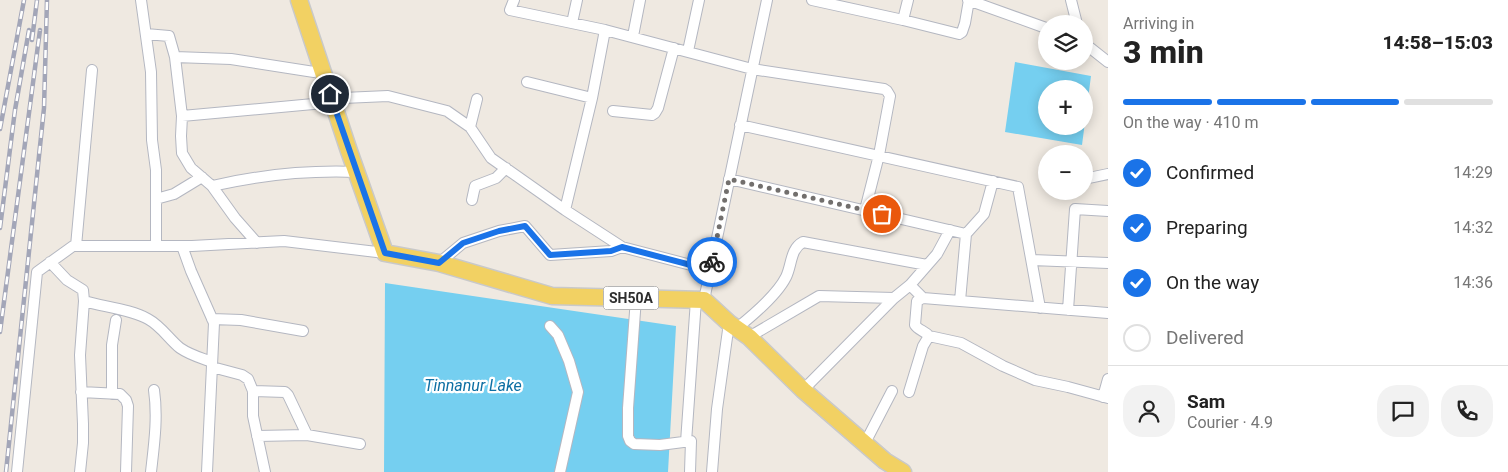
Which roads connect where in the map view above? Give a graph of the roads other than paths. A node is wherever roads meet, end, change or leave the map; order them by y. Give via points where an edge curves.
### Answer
1 (141, 0) edge
2 (299, 0) edge
3 (514, 0) edge
4 (577, 0) edge
5 (640, 0) edge
6 (699, 0) edge
7 (767, 0) edge
8 (812, 0) edge
9 (908, 0) edge
10 (968, 0) edge
11 (1072, 0) edge
12 (836, 2) edge
13 (983, 2) edge
14 (1076, 15) edge
15 (904, 20) junction
16 (572, 23) junction
17 (1038, 25) edge
18 (605, 30) junction
19 (146, 34) junction
20 (633, 36) junction
21 (674, 48) junction
22 (1093, 50) edge
23 (688, 51) junction
24 (175, 58) junction
25 (1108, 62) edge
26 (752, 69) junction
27 (92, 70) dead end
28 (314, 72) dead end
29 (527, 82) dead end
30 (343, 98) dead end
31 (592, 98) junction
32 (477, 99) dead end
33 (324, 102) dead end
34 (613, 111) dead end
35 (182, 116) junction
36 (740, 125) junction
37 (470, 127) junction
38 (878, 155) junction
39 (506, 168) junction
40 (357, 172) junction
41 (1108, 174) edge
42 (202, 177) junction
43 (1093, 177) edge
44 (729, 179) junction
45 (993, 180) junction
46 (212, 186) junction
47 (156, 199) junction
48 (472, 200) dead end
49 (565, 210) junction
50 (865, 210) junction
51 (1108, 211) edge
52 (950, 230) junction
53 (966, 234) junction
54 (257, 243) junction
55 (76, 246) junction
56 (156, 246) junction
57 (182, 246) junction
58 (622, 247) junction
59 (385, 253) junction
60 (1032, 260) junction
61 (50, 262) junction
62 (1071, 262) junction
63 (439, 263) junction
64 (1108, 263) edge
65 (928, 265) junction
66 (710, 270) junction
67 (910, 285) junction
68 (636, 298) junction
69 (894, 298) junction
70 (923, 298) junction
71 (700, 300) junction
72 (84, 301) junction
73 (960, 301) junction
74 (1040, 308) junction
75 (1068, 310) junction
76 (1108, 313) edge
77 (212, 318) junction
78 (116, 320) dead end
79 (550, 326) dead end
80 (738, 329) junction
81 (303, 330) dead end
82 (929, 336) junction
83 (212, 364) junction
84 (1108, 379) edge
85 (154, 390) dead end
86 (803, 390) junction
87 (252, 391) junction
88 (892, 391) dead end
89 (81, 392) junction
90 (909, 392) dead end
91 (112, 394) junction
92 (1105, 398) edge
93 (308, 435) junction
94 (257, 436) junction
95 (686, 442) junction
96 (360, 444) dead end
97 (865, 444) junction
98 (17, 472) edge
99 (80, 472) edge
100 (126, 472) edge
101 (151, 472) edge
102 (207, 472) edge
103 (265, 472) edge
104 (560, 472) edge
105 (690, 472) edge
106 (712, 472) edge
107 (903, 472) edge

1 - 19 street
2 - 40 main road
3 - 16 street via 510,10
4 - 16 street
5 - 20 street
6 - 23 street
7 - 26 street
8 - 12 street
9 - 15 street
10 - 13 street
10 - 15 street via 965,22 959,34
11 - 14 street
12 - 15 street
13 - 17 street
16 - 18 street
18 - 20 street
18 - 31 street
19 - 24 street via 169,36
19 - 47 street via 151,72
20 - 21 street
21 - 23 street
21 - 34 street via 655,113
22 - 25 street
23 - 26 street
24 - 28 street via 231,59
24 - 35 street
26 - 36 street
26 - 38 street via 888,91 890,96
27 - 55 street
29 - 31 street
30 - 37 street via 388,96 447,111
31 - 49 street
32 - 37 street
33 - 35 street
35 - 42 street via 182,153 191,168
36 - 38 street
36 - 44 street
37 - 39 street via 491,158
38 - 45 street
38 - 50 street
39 - 48 street via 496,178 476,186
39 - 49 street
40 - 46 street via 277,174
40 - 59 main road
41 - 43 street
42 - 46 street
42 - 47 street via 174,194
44 - 50 street
44 - 66 street
45 - 53 street via 984,214
45 - 60 street via 1018,187
46 - 54 street
47 - 56 street
49 - 58 street
50 - 52 street
51 - 62 street via 1075,209
52 - 53 street
52 - 65 street
53 - 73 street
54 - 57 street
54 - 59 street via 284,241
55 - 56 street
55 - 61 street
56 - 57 street
57 - 77 street
58 - 63 street via 611,251 550,255 525,226 463,243
58 - 66 street
59 - 63 main road, SH50A
60 - 62 street
60 - 74 street
61 - 72 street via 66,280 83,290
61 - 98 street via 37,272
62 - 64 street
62 - 75 street
63 - 68 main road, SH50A via 552,296
65 - 67 street
65 - 80 street via 803,242 794,251 779,287
66 - 71 street
67 - 69 street
67 - 70 street
68 - 71 main road, SH50A
68 - 95 street via 628,436 634,444
69 - 80 street via 819,296
69 - 86 street
70 - 73 street
70 - 82 street via 917,301 915,325
71 - 80 main road
71 - 95 street
72 - 83 street via 148,319 179,347
72 - 89 street
73 - 74 street
74 - 75 street
75 - 76 street
77 - 81 street
77 - 83 street
78 - 91 street via 112,345
79 - 104 street via 558,335 578,392
80 - 86 main road
80 - 106 street via 717,409
82 - 90 street
82 - 92 street via 961,343 1035,380
83 - 87 street via 248,379
83 - 102 street
84 - 92 street
85 - 101 street via 156,432
86 - 97 main road
87 - 93 street via 285,392
87 - 94 street
88 - 97 street
89 - 91 street
89 - 99 street via 83,442
91 - 100 street via 124,397 128,406
93 - 94 street
93 - 96 street
94 - 103 street
95 - 105 street via 691,441
97 - 107 main road

